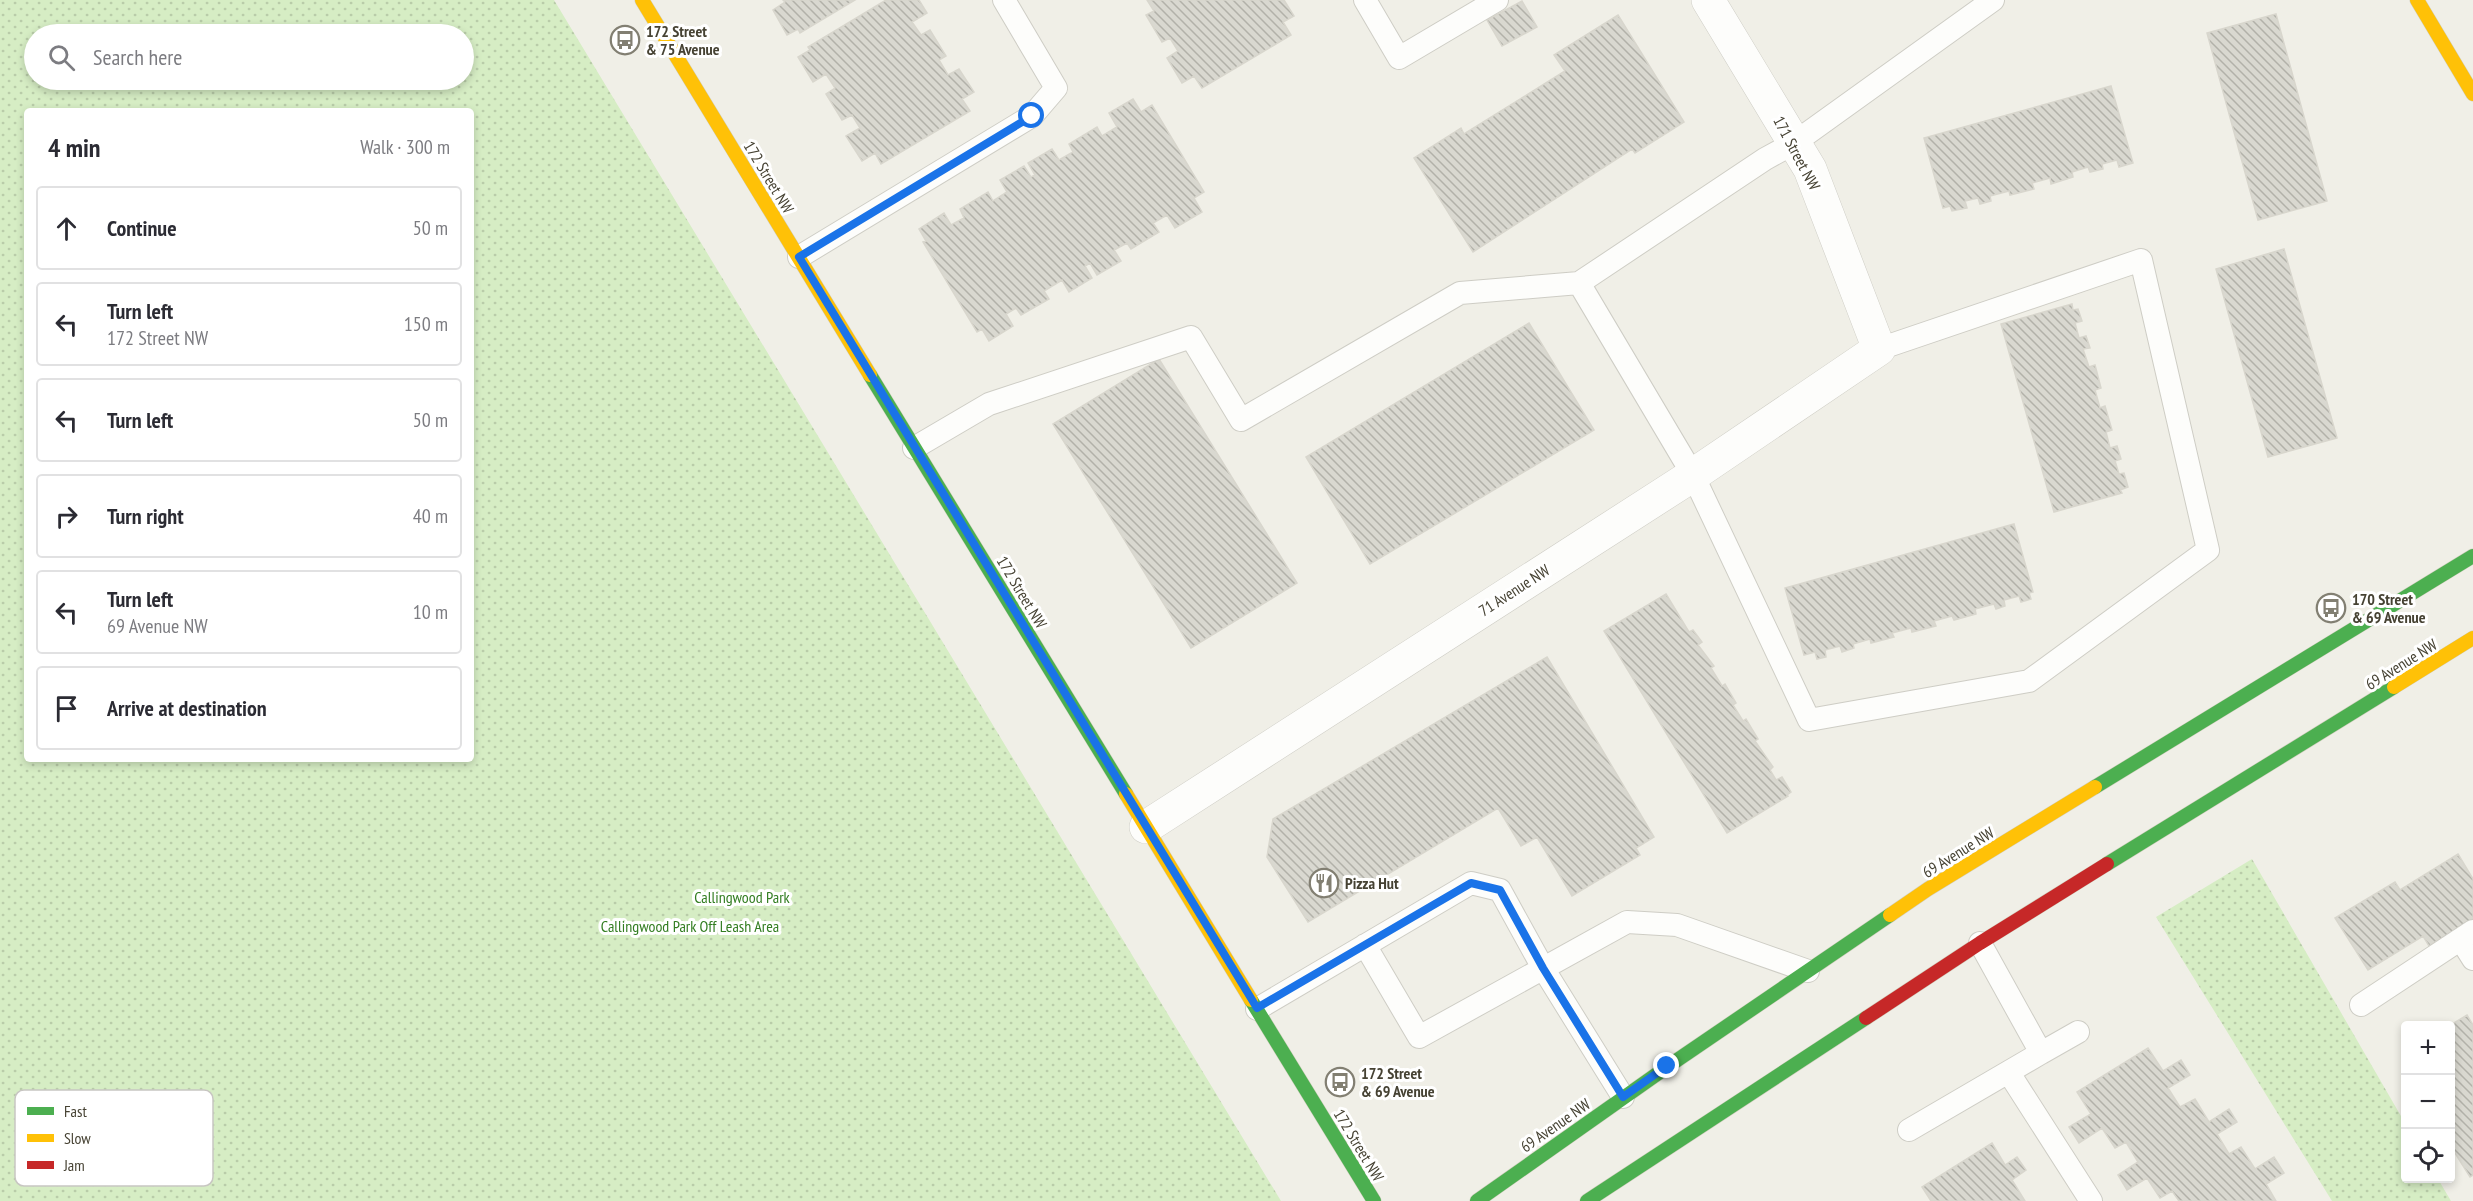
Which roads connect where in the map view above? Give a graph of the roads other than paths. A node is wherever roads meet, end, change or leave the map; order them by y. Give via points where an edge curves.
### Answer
1 (642, 0) edge
2 (1004, 0) edge
3 (1365, 0) edge
4 (1497, 0) edge
5 (1708, 0) edge
6 (1993, 0) edge
7 (2417, 0) edge
8 (2473, 94) edge
9 (1794, 143) junction
10 (799, 257) junction
11 (1579, 283) junction
12 (1879, 349) junction
13 (914, 448) junction
14 (1693, 475) junction
15 (2473, 548) edge
16 (2468, 560) edge
17 (2473, 638) edge
18 (2442, 675) dead end
19 (2370, 702) junction
20 (1146, 827) junction
21 (2467, 935) edge
22 (1980, 943) junction
23 (1365, 945) junction
24 (2473, 959) edge
25 (1543, 968) junction
26 (1808, 971) junction
27 (2361, 1005) dead end
28 (1257, 1008) junction
29 (2078, 1032) dead end
30 (2042, 1053) junction
31 (2009, 1073) junction
32 (1623, 1097) junction
33 (1909, 1131) dead end
34 (1374, 1201) edge
35 (1477, 1201) edge
36 (1587, 1201) edge
37 (2091, 1201) edge

1 - 10 main road, 172 Street NW
2 - 10 lane via 1056,88 1032,116
3 - 4 lane via 1399,58
5 - 9 street, 171 Street NW
6 - 9 lane
7 - 8 main road
9 - 11 lane
9 - 12 street, 171 Street NW via 1810,169
10 - 13 main road, 172 Street NW
11 - 13 lane via 1460,293 1241,420 1191,337 989,404
11 - 14 lane
12 - 14 street, 71 Avenue NW
12 - 14 lane via 2141,260 2208,550 2029,681 1809,720
13 - 20 main road, 172 Street NW
14 - 20 street, 71 Avenue NW
15 - 16 main road
16 - 26 main road, 69 Avenue NW via 1928,889
17 - 19 main road, 69 Avenue NW
18 - 19 main road
19 - 22 main road, 69 Avenue NW
20 - 28 main road, 172 Street NW
21 - 24 lane
21 - 27 lane
22 - 30 lane
22 - 36 main road, 69 Avenue NW
23 - 25 lane via 1471,883 1500,890
23 - 25 lane via 1419,1037
23 - 28 lane
25 - 26 lane via 1627,922 1677,925
25 - 32 lane
26 - 32 main road, 69 Avenue NW
28 - 34 main road, 172 Street NW
29 - 30 lane
30 - 31 lane
31 - 33 lane
31 - 37 lane
32 - 35 main road, 69 Avenue NW

